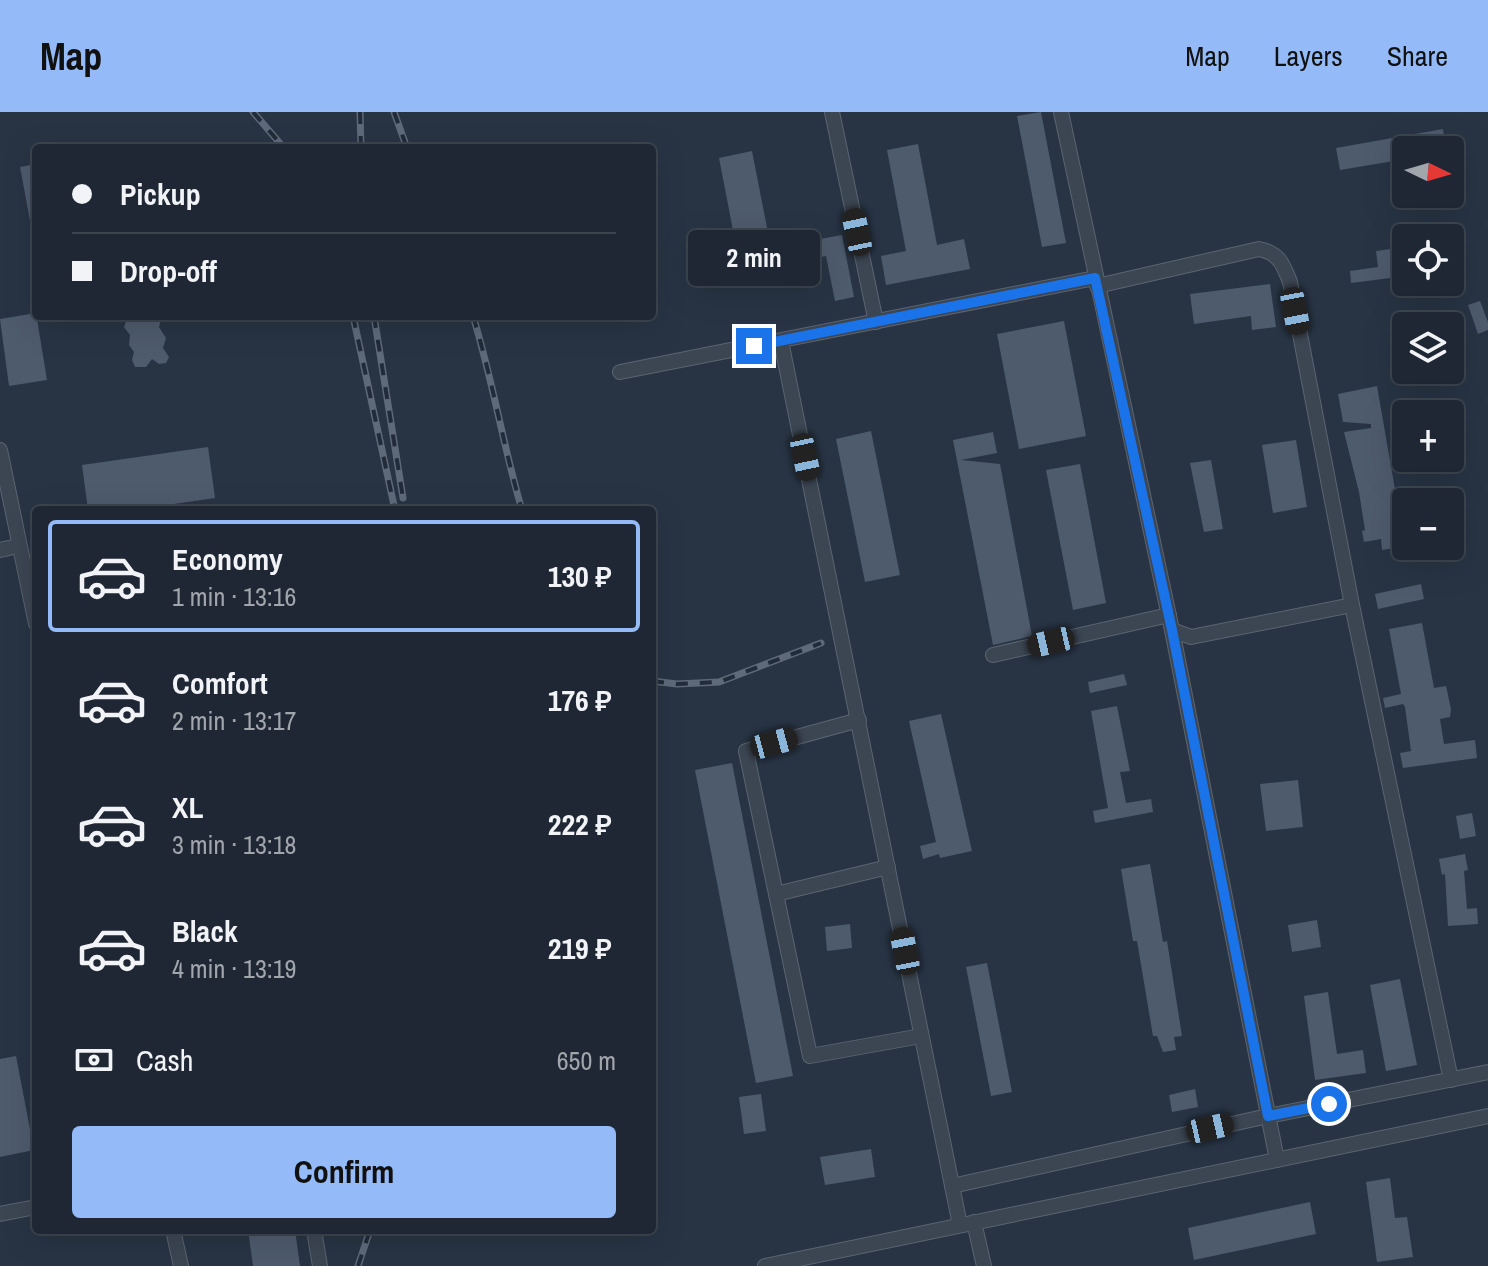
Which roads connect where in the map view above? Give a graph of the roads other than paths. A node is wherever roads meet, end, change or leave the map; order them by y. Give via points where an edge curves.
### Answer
1 (832, 112) edge
2 (1061, 112) edge
3 (1096, 282) junction
4 (876, 322) junction
5 (781, 341) junction
6 (620, 372) dead end
7 (0, 450) edge
8 (18, 546) junction
9 (0, 550) edge
10 (1352, 605) junction
11 (32, 607) edge
12 (1170, 623) junction
13 (993, 655) dead end
14 (859, 720) junction
15 (888, 867) junction
16 (776, 894) junction
17 (921, 1036) junction
18 (1488, 1072) edge
19 (1451, 1080) junction
20 (1268, 1116) junction
21 (1488, 1116) edge
22 (1277, 1160) junction
23 (952, 1186) junction
24 (32, 1208) edge
25 (0, 1214) edge
26 (967, 1223) junction
27 (174, 1234) edge
28 (315, 1234) edge
29 (181, 1266) edge
30 (320, 1266) edge
31 (765, 1266) edge
32 (984, 1266) edge

1 - 4 lane
2 - 3 lane
3 - 4 lane
3 - 10 lane via 1259,249 1283,261
3 - 12 lane
4 - 5 lane
5 - 6 lane
5 - 14 lane
7 - 8 lane
8 - 9 lane
8 - 11 lane
10 - 12 lane via 1191,637
10 - 19 lane
12 - 13 lane
12 - 20 lane
14 - 15 lane
14 - 16 lane via 746,751
15 - 16 lane
15 - 17 lane
16 - 17 lane via 810,1056
17 - 23 lane
18 - 19 lane
19 - 20 lane
20 - 22 lane
20 - 23 lane
21 - 22 lane
22 - 26 lane
23 - 26 lane
24 - 25 lane
26 - 31 lane
26 - 32 lane
27 - 29 lane
28 - 30 lane

